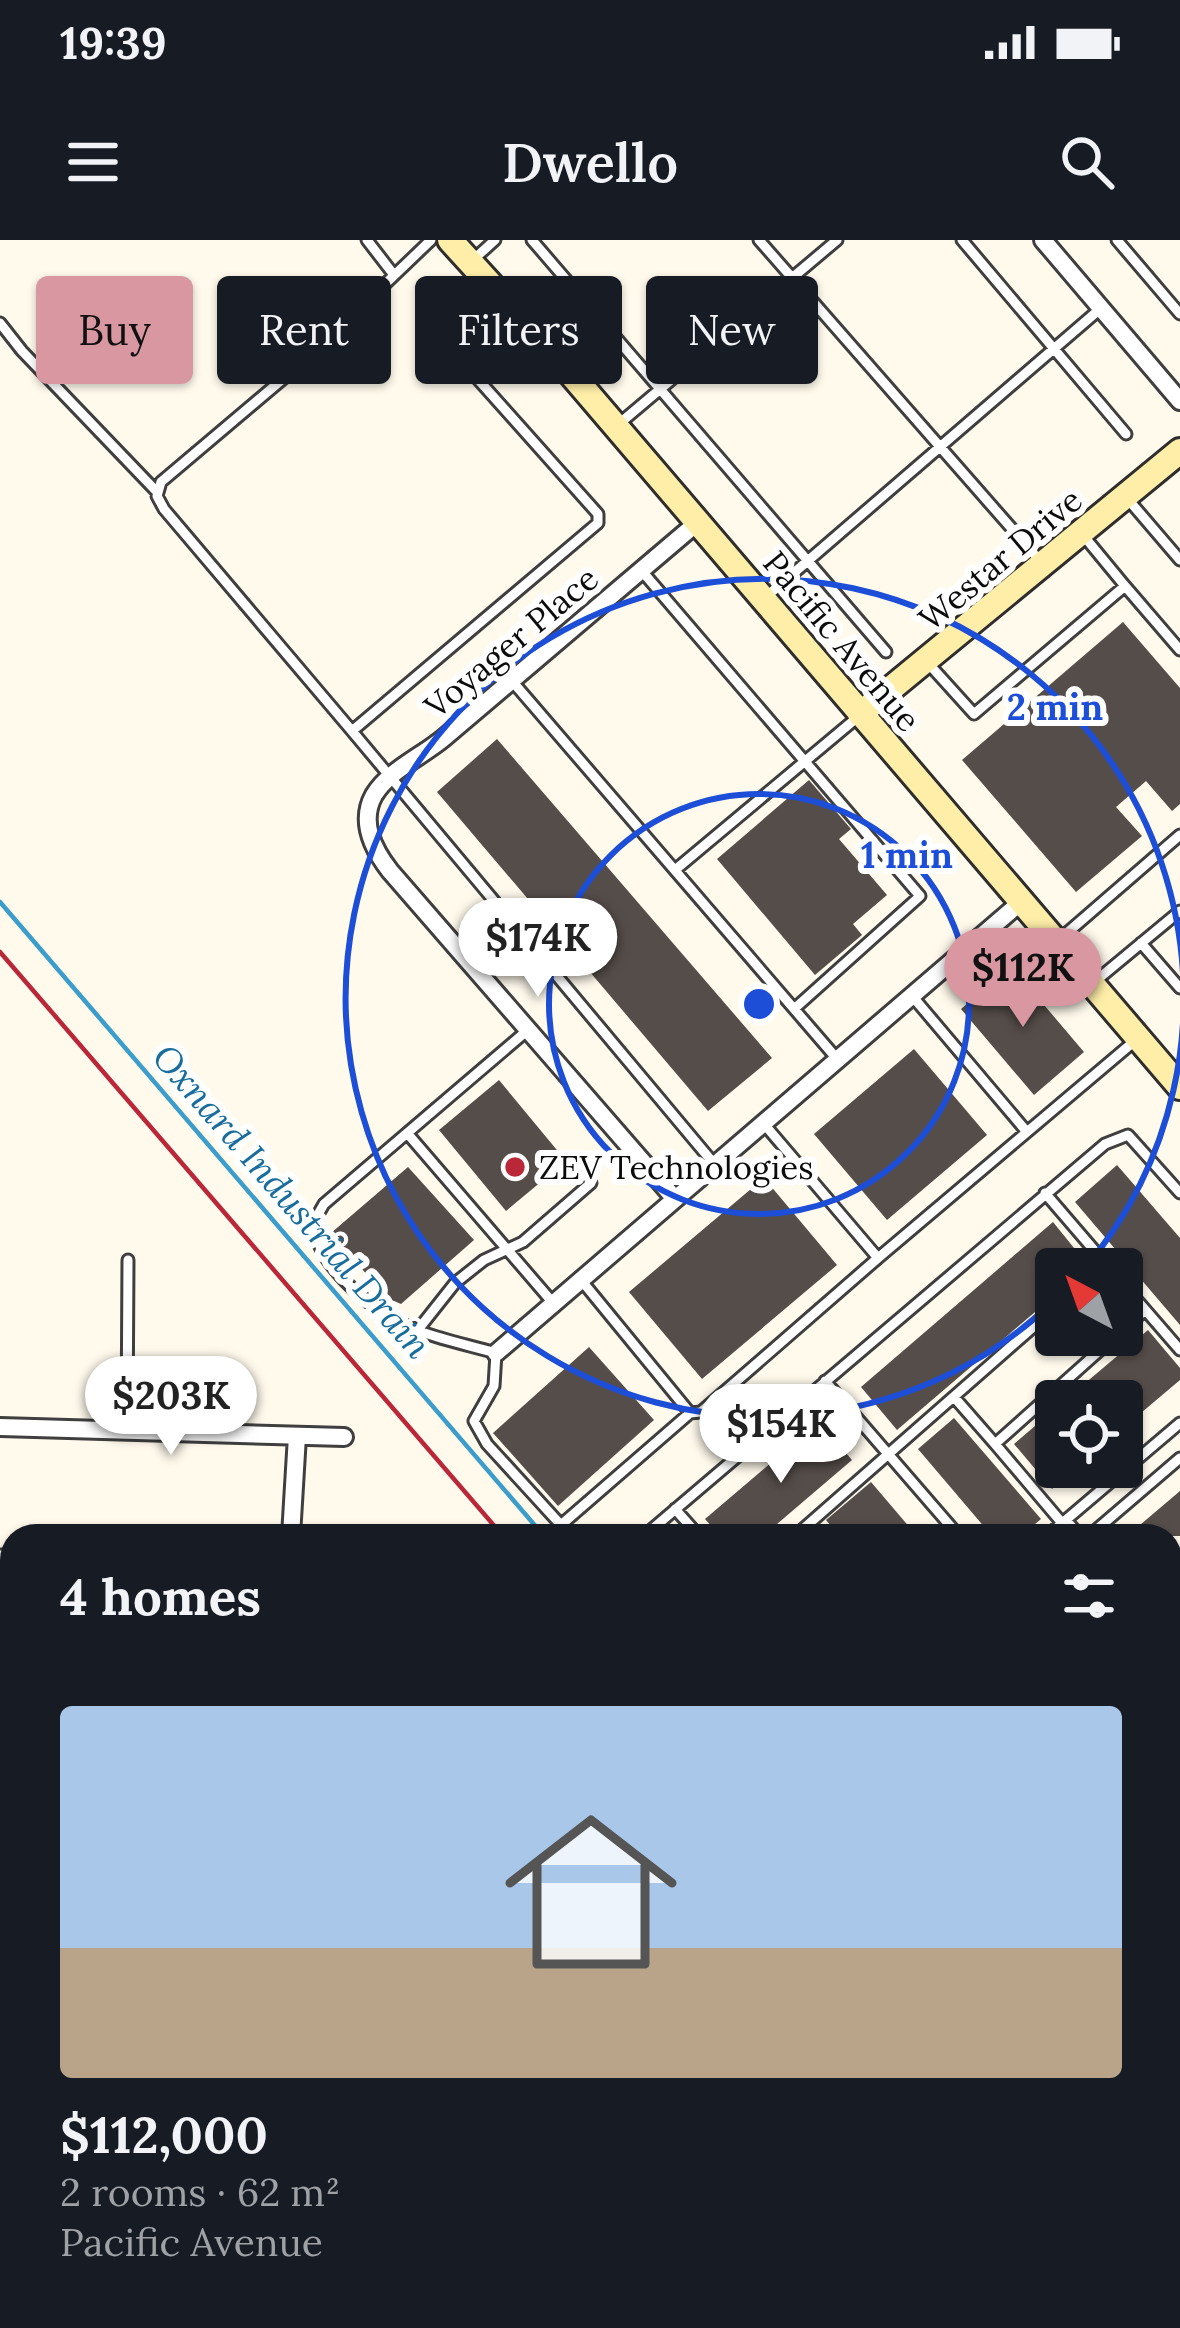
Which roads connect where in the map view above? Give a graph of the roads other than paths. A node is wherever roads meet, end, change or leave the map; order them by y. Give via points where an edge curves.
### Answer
1 (368, 240) edge
2 (431, 240) edge
3 (450, 240) edge
4 (495, 240) edge
5 (532, 240) edge
6 (759, 240) edge
7 (837, 240) edge
8 (962, 240) edge
9 (1043, 240) edge
10 (1117, 240) edge
11 (470, 262) junction
12 (394, 275) junction
13 (790, 276) edge
14 (794, 276) edge
15 (818, 307) edge
16 (1101, 308) junction
17 (1180, 314) edge
18 (0, 323) edge
19 (1054, 348) junction
20 (481, 384) edge
21 (666, 384) edge
22 (660, 389) junction
23 (1180, 401) edge
24 (616, 427) junction
25 (1126, 434) dead end
26 (941, 445) junction
27 (1180, 452) edge
28 (158, 493) junction
29 (1126, 497) junction
30 (698, 522) junction
31 (1082, 534) junction
32 (1180, 537) edge
33 (1169, 547) junction
34 (808, 560) junction
35 (1180, 560) edge
36 (1045, 566) junction
37 (641, 570) junction
38 (1125, 586) junction
39 (763, 599) junction
40 (1180, 650) edge
41 (886, 652) dead end
42 (927, 662) junction
43 (512, 681) junction
44 (860, 714) junction
45 (352, 731) junction
46 (804, 760) junction
47 (390, 777) junction
48 (1180, 835) edge
49 (675, 870) junction
50 (1022, 902) junction
51 (1180, 910) edge
52 (1056, 943) junction
53 (1141, 943) junction
54 (1092, 985) junction
55 (1180, 988) edge
56 (913, 997) junction
57 (794, 1009) junction
58 (529, 1029) junction
59 (1138, 1039) junction
60 (838, 1060) junction
61 (1180, 1087) edge
62 (764, 1124) junction
63 (1027, 1132) junction
64 (407, 1133) junction
65 (716, 1165) junction
66 (591, 1183) dead end
67 (1045, 1193) junction
68 (1180, 1193) edge
69 (675, 1199) junction
70 (1090, 1248) edge
71 (506, 1249) junction
72 (878, 1258) junction
73 (128, 1260) dead end
74 (580, 1280) junction
75 (554, 1304) junction
76 (1143, 1308) edge
77 (1145, 1310) joint
78 (1035, 1326) edge
79 (417, 1331) junction
80 (1180, 1350) edge
81 (496, 1353) junction
82 (1094, 1356) edge
83 (825, 1381) junction
84 (954, 1397) junction
85 (690, 1413) junction
86 (1180, 1423) edge
87 (0, 1427) edge
88 (127, 1431) junction
89 (297, 1436) junction
90 (344, 1437) dead end
91 (995, 1444) junction
92 (889, 1455) junction
93 (1180, 1458) edge
94 (675, 1509) junction
95 (1064, 1521) junction
96 (292, 1524) edge
97 (560, 1524) edge
98 (562, 1524) edge
99 (658, 1524) edge
100 (688, 1524) edge
101 (809, 1524) edge
102 (949, 1524) edge
103 (1061, 1524) edge
104 (1068, 1524) edge
105 (1100, 1524) edge

1 - 12 lane
2 - 12 lane
3 - 11 street, Pacific Avenue
4 - 11 lane
5 - 22 lane
6 - 13 lane
7 - 14 lane
8 - 19 lane
9 - 16 street
10 - 17 lane
11 - 24 street, Pacific Avenue
12 - 28 lane via 161,482
15 - 26 lane
16 - 19 lane
16 - 23 street
18 - 28 lane
19 - 25 lane
19 - 26 lane
20 - 45 lane via 598,523
21 - 22 lane
22 - 24 lane
22 - 34 lane
24 - 30 street, Pacific Avenue
26 - 34 lane
26 - 36 lane
27 - 29 street, Westar Drive
28 - 45 lane
29 - 31 street, Westar Drive
29 - 33 lane
30 - 37 street, Voyager Place
30 - 39 street, Pacific Avenue
31 - 36 street, Westar Drive
31 - 38 lane
32 - 33 lane
33 - 35 lane
34 - 39 lane
34 - 41 lane
36 - 42 street, Westar Drive
37 - 43 street, Voyager Place
37 - 46 lane
38 - 40 lane
38 - 42 lane via 974,714
39 - 44 street, Pacific Avenue
42 - 44 street, Westar Drive
43 - 47 street, Voyager Place
43 - 49 lane
44 - 46 lane
44 - 50 street, Pacific Avenue
45 - 47 lane
46 - 49 lane
46 - 57 lane via 920,896
47 - 58 street, Voyager Place via 372,798 367,821 378,855
47 - 65 lane
48 - 52 lane
49 - 57 lane
50 - 52 street, Pacific Avenue
50 - 56 street
51 - 53 lane
52 - 54 street, Pacific Avenue
53 - 54 lane
53 - 55 lane
54 - 59 street, Pacific Avenue
56 - 60 street
56 - 63 lane
57 - 60 lane
58 - 64 lane
58 - 69 street
59 - 61 street, Pacific Avenue
59 - 63 lane
60 - 62 street
62 - 65 street
62 - 72 lane
63 - 72 lane
64 - 71 lane
64 - 79 lane via 324,1204 313,1223 317,1245 364,1301
65 - 69 street
66 - 71 lane
67 - 68 lane via 1127,1136
67 - 70 lane
67 - 83 lane
69 - 74 street
71 - 75 lane
71 - 79 lane via 455,1283
72 - 85 lane via 701,1412
73 - 88 lane
74 - 75 street
74 - 85 lane
75 - 81 street
76 - 77 lane
77 - 80 lane
78 - 84 lane
79 - 81 lane
81 - 97 lane via 494,1386 474,1421
82 - 91 lane
83 - 92 lane
83 - 94 lane
84 - 91 lane
84 - 92 lane
85 - 98 lane
86 - 95 lane
87 - 88 street
88 - 89 street
89 - 90 street
89 - 96 street
91 - 95 lane
92 - 101 lane
92 - 102 lane
93 - 105 lane
94 - 99 lane
94 - 100 lane
95 - 103 lane
95 - 104 lane

